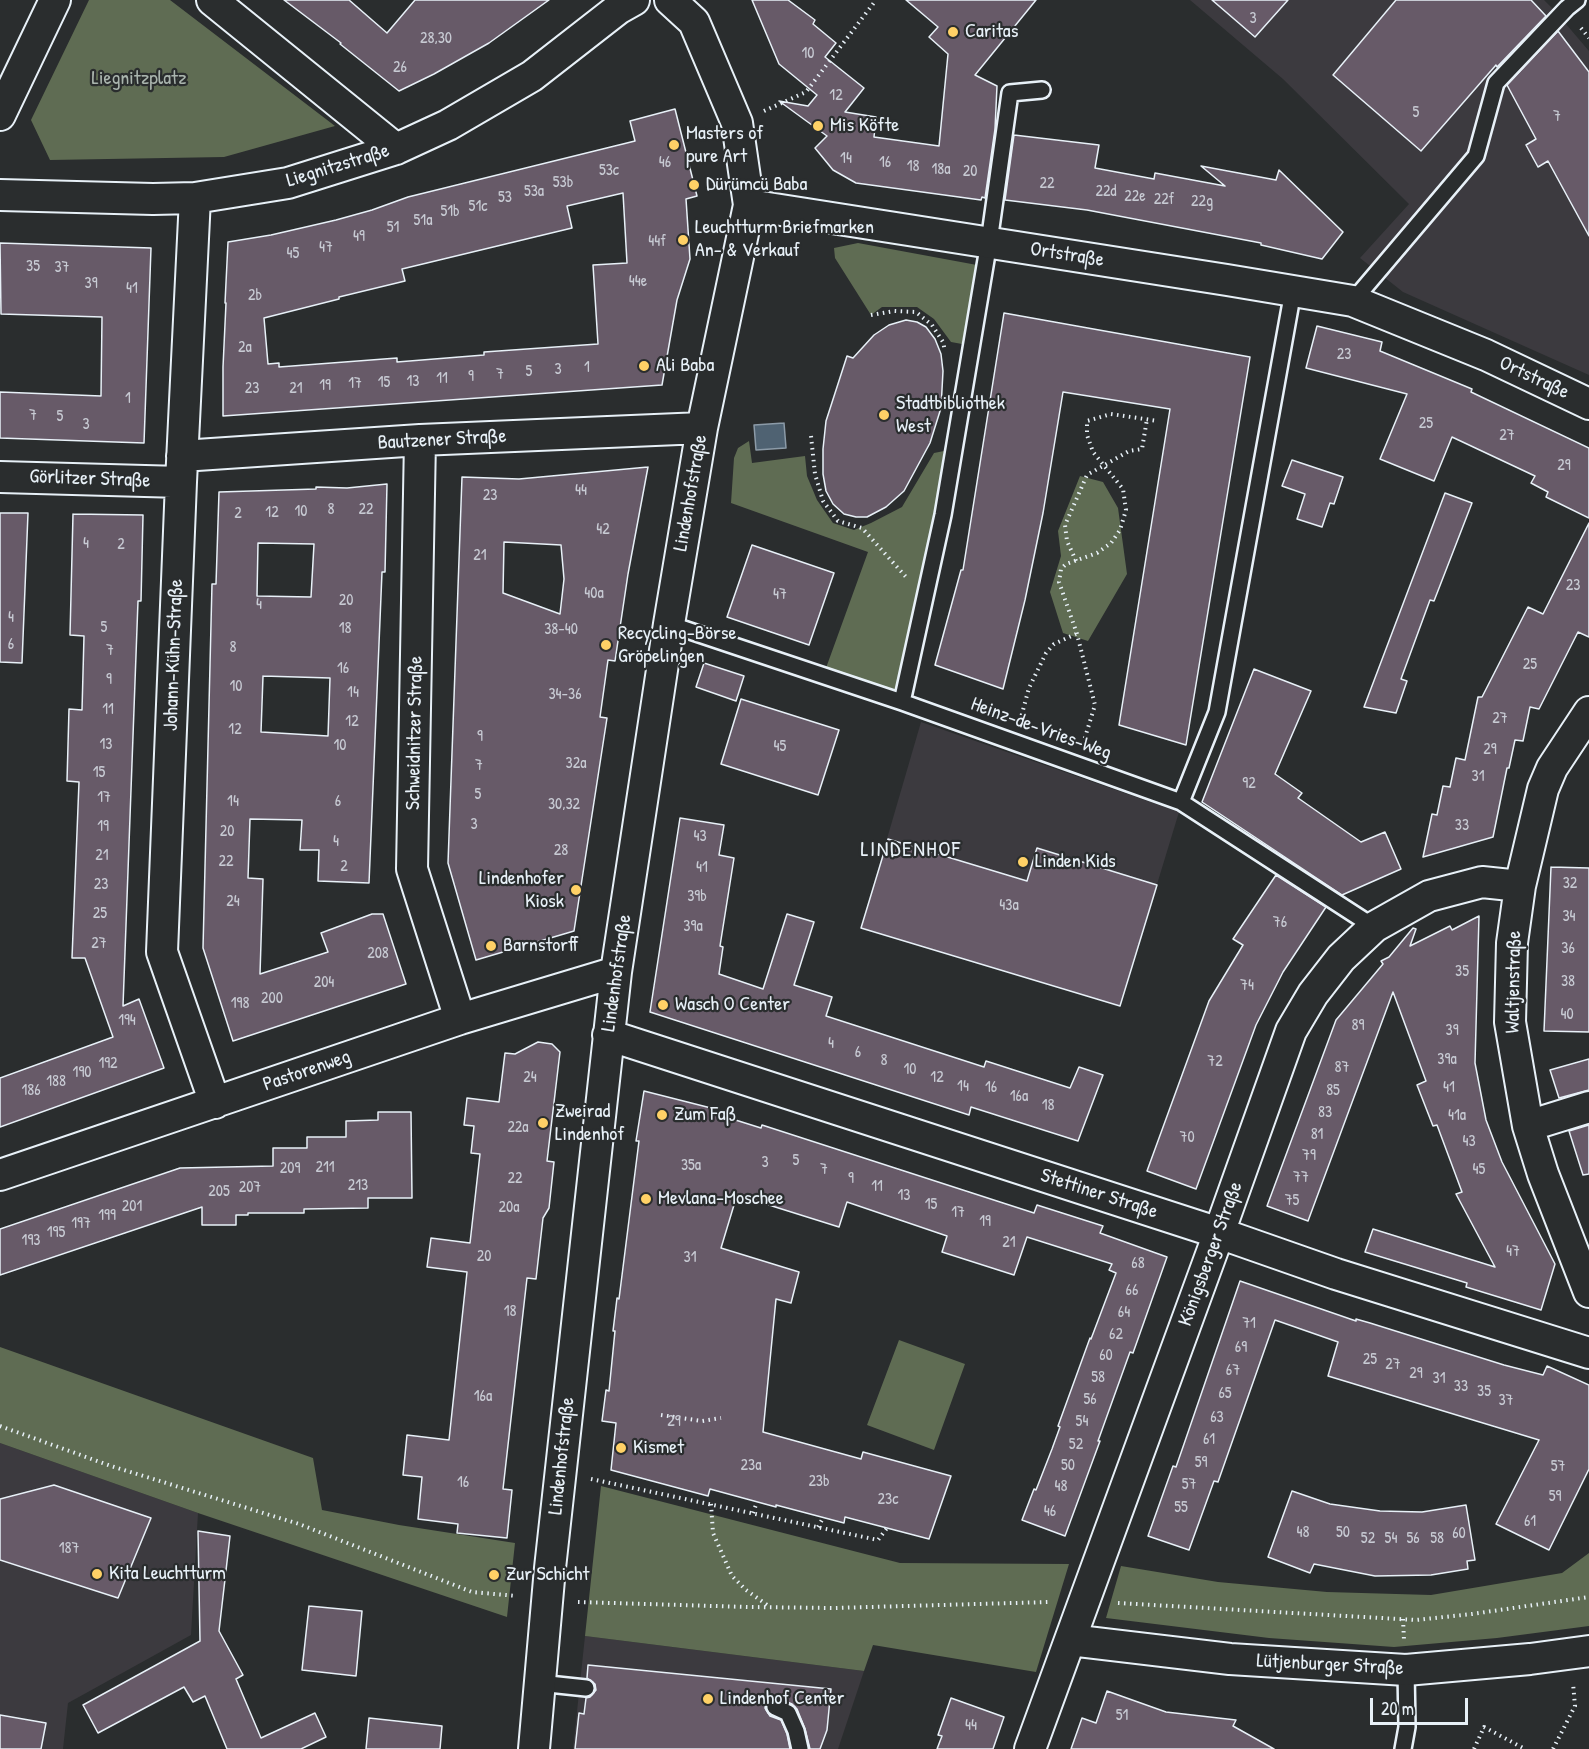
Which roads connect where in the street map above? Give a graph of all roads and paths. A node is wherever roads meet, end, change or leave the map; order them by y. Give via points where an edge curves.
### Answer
1 (55, 0) edge
2 (212, 0) edge
3 (634, 0) edge
4 (670, 0) edge
5 (876, 0) edge
6 (1577, 0) edge
7 (1042, 90) dead end
8 (0, 115) edge
9 (736, 123) junction
10 (396, 149) junction
11 (0, 195) edge
12 (195, 198) junction
13 (749, 205) junction
14 (989, 242) junction
15 (1293, 291) junction
16 (1353, 302) junction
17 (871, 315) dead end
18 (968, 372) junction
19 (1589, 404) edge
20 (1147, 419) junction
21 (1158, 421) dead end
22 (702, 428) junction
23 (812, 436) dead end
24 (420, 440) junction
25 (1104, 465) junction
26 (181, 469) junction
27 (0, 477) edge
28 (1076, 561) junction
29 (924, 600) junction
30 (669, 624) junction
31 (1077, 634) junction
32 (903, 702) junction
33 (1589, 712) edge
34 (1013, 742) junction
35 (1076, 764) junction
36 (1181, 802) junction
37 (1520, 886) junction
38 (1374, 927) junction
39 (616, 972) junction
40 (460, 1019) junction
41 (608, 1035) junction
42 (215, 1103) junction
43 (1589, 1107) edge
44 (1528, 1126) junction
45 (0, 1175) edge
46 (1219, 1233) junction
47 (1589, 1292) edge
48 (1589, 1353) edge
49 (661, 1414) dead end
50 (721, 1418) dead end
51 (0, 1426) edge
52 (560, 1473) junction
53 (757, 1502) dead end
54 (711, 1504) junction
55 (753, 1513) junction
56 (823, 1518) dead end
57 (818, 1527) junction
58 (887, 1528) dead end
59 (547, 1599) junction
60 (771, 1608) dead end
61 (1070, 1640) junction
62 (1580, 1653) edge
63 (1406, 1670) junction
64 (539, 1683) junction
65 (586, 1688) dead end
66 (775, 1707) dead end
67 (534, 1749) edge
68 (800, 1749) edge
69 (1030, 1749) edge
70 (1403, 1749) edge
71 (1474, 1749) edge
72 (1525, 1749) edge
73 (1553, 1749) edge

1 - 8 street
2 - 10 street
3 - 10 street, Liegnitzstraße via 532,76 448,125
4 - 9 street via 694,22
5 - 9 path via 806,92
6 - 16 lane via 1496,83 1476,156
7 - 14 lane via 1010,93
9 - 13 street
10 - 12 street, Liegnitzstraße via 288,183
11 - 12 street, Liegnitzstraße
12 - 26 street, Johann-Kühn-Straße
13 - 14 street, Ortstraße
13 - 22 street, Lindenhofstraße
14 - 15 street, Ortstraße
14 - 18 lane
15 - 16 street, Ortstraße
15 - 36 lane via 1217,712
16 - 19 street, Ortstraße via 1486,356
17 - 18 path via 915,312 932,325 943,342 949,370
18 - 29 lane via 944,515
20 - 21 path
20 - 25 path via 1142,449 1129,451
20 - 25 path via 1111,414 1087,421 1093,452
22 - 24 street, Bautzener Straße
22 - 30 street, Lindenhofstraße
23 - 29 path via 815,474 823,501 838,521 862,528
24 - 26 street, Bautzener Straße
24 - 40 street, Schweidnitzer Straße via 412,869
25 - 28 path via 1087,475 1065,525
25 - 28 path via 1123,489 1126,510 1111,543
26 - 27 street, Görlitzer Straße
26 - 42 street, Johann-Kühn-Straße via 162,951
28 - 31 path via 1061,570 1059,582
29 - 32 lane
30 - 32 lane, Heinz-de-Vries-Weg
30 - 39 street, Lindenhofstraße
31 - 34 path via 1054,644 1046,653 1029,687
31 - 35 path via 1095,705
32 - 34 lane, Heinz-de-Vries-Weg
33 - 37 street, Waltjenstraße via 1552,768 1543,789
34 - 35 lane, Heinz-de-Vries-Weg
35 - 36 lane, Heinz-de-Vries-Weg
36 - 38 lane, Heinz-de-Vries-Weg
37 - 38 street, Königsberger Straße via 1482,882 1429,896
37 - 44 street, Waltjenstraße via 1512,943 1510,1022
38 - 46 street, Königsberger Straße via 1341,958 1291,1031
39 - 40 street, Pastorenweg
39 - 41 street, Lindenhofstraße
40 - 42 street, Pastorenweg
41 - 46 street, Stettiner Straße
41 - 52 street, Lindenhofstraße
42 - 45 street, Pastorenweg
43 - 44 street
44 - 47 street, Waltjenstraße
46 - 48 street, Stettiner Straße
46 - 61 street, Königsberger Straße
49 - 50 path via 702,1421
51 - 59 path via 111,1466 299,1524 471,1592
52 - 54 path
52 - 59 street, Lindenhofstraße
53 - 55 path
54 - 55 path
54 - 60 path via 713,1533 732,1576
55 - 57 path
56 - 57 path
57 - 58 path via 878,1540
59 - 64 street, Lindenhofstraße
61 - 63 street, Lütjenburger Straße via 1230,1659
61 - 69 street, Königsberger Straße
62 - 63 street, Lütjenburger Straße
62 - 73 path via 1575,1706
63 - 70 lane via 1407,1727
64 - 65 lane
64 - 67 street, Lindenhofstraße
66 - 68 lane via 788,1713
71 - 72 path via 1484,1727

